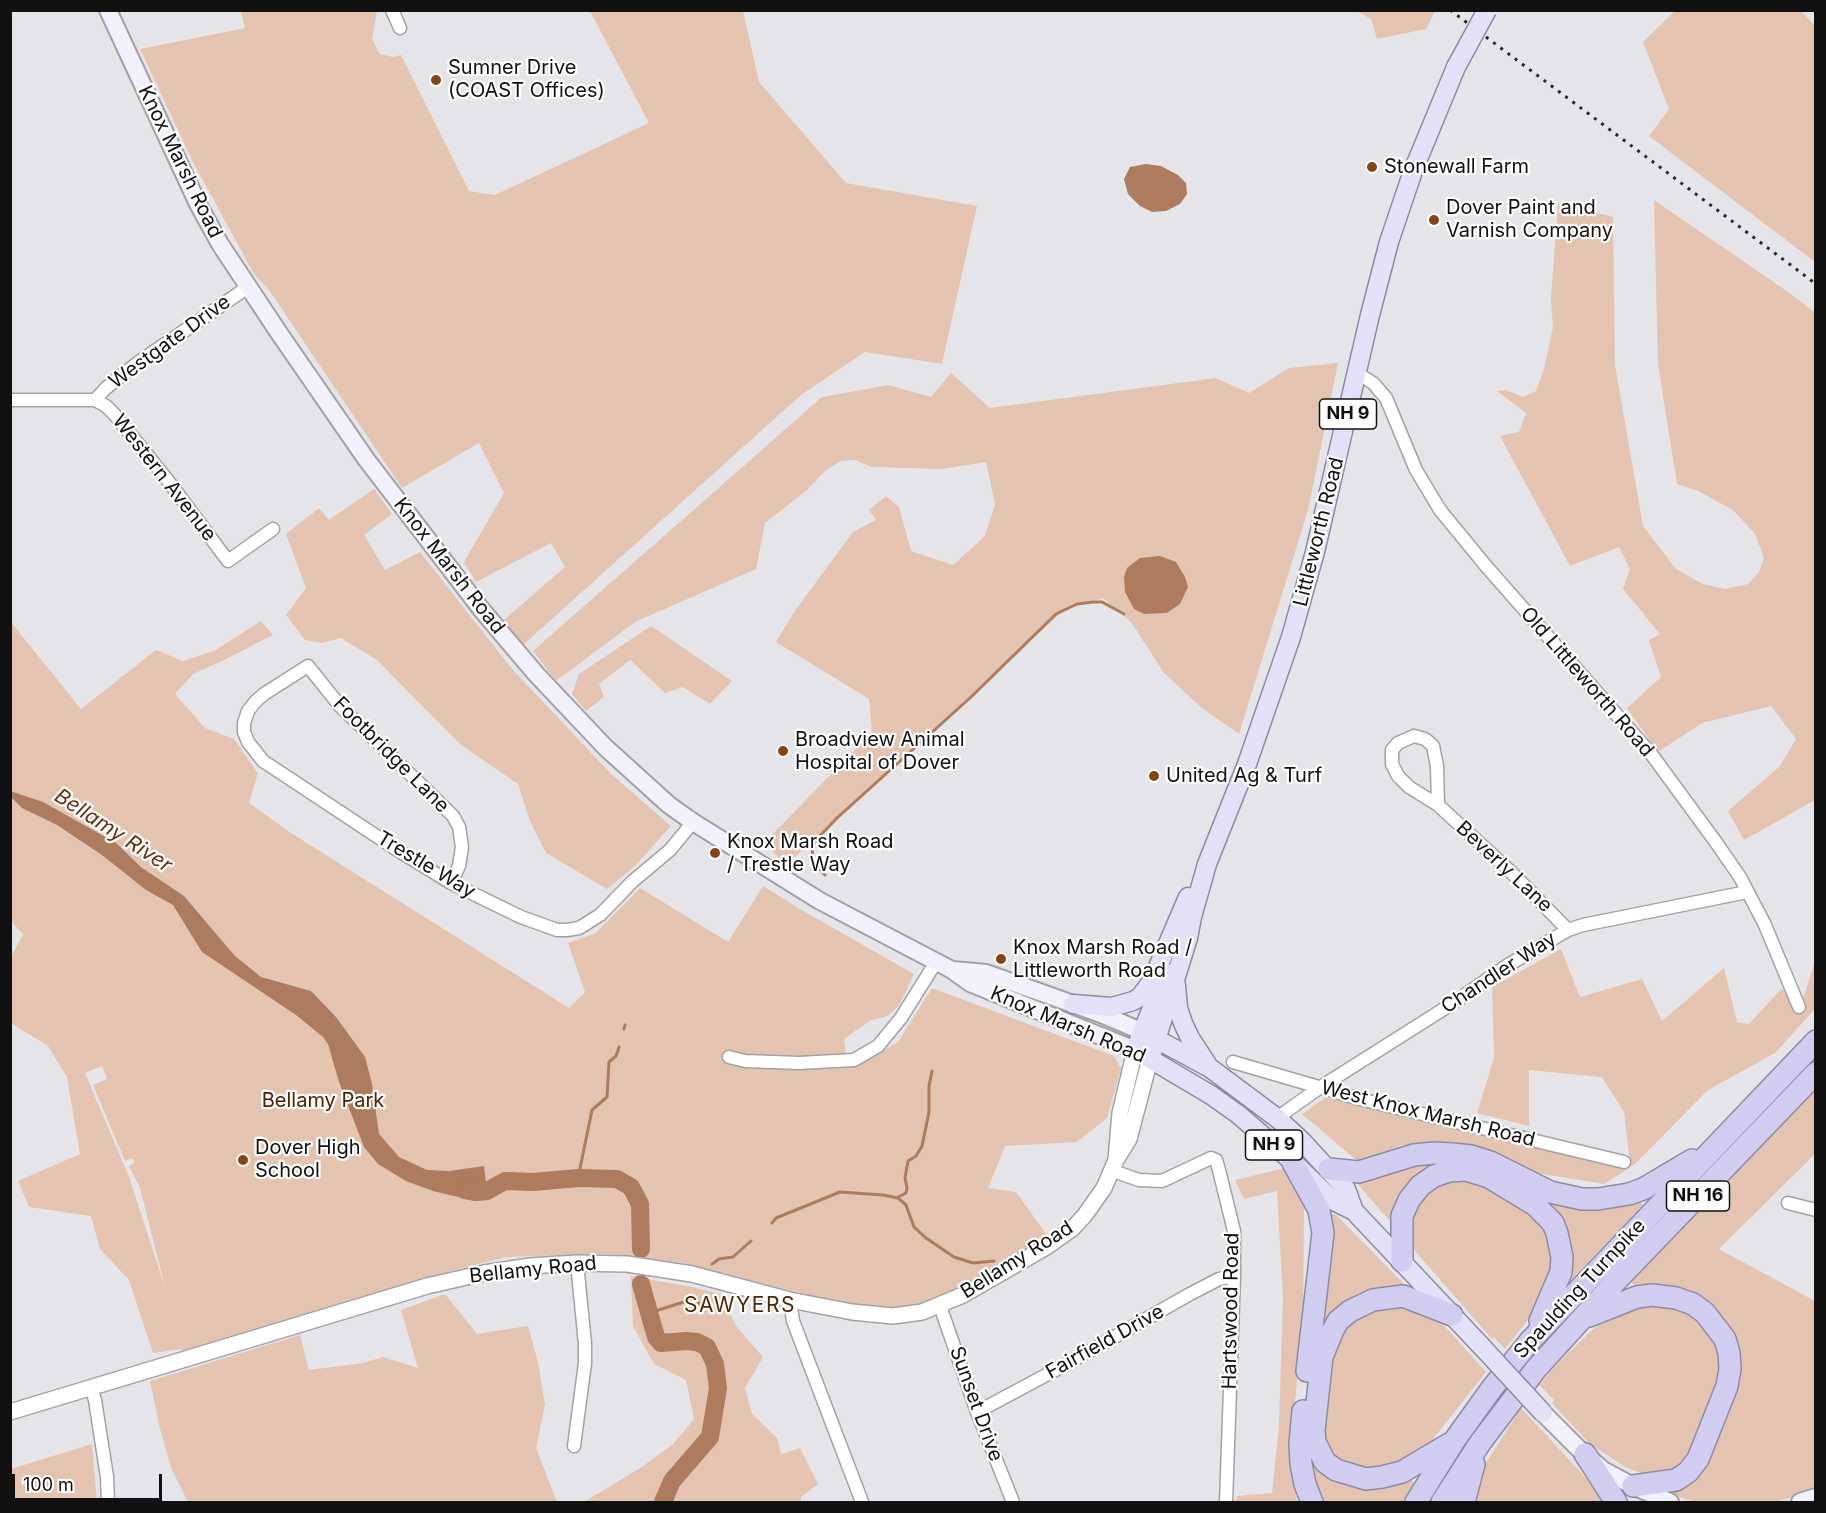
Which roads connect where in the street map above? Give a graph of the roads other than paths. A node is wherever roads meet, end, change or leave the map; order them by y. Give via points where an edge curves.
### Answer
1 (108, 10) edge
2 (392, 10) edge
3 (1487, 10) edge
4 (400, 28) dead end
5 (248, 287) junction
6 (1357, 373) junction
7 (10, 400) edge
8 (95, 400) junction
9 (273, 529) dead end
10 (308, 666) joint
11 (1438, 805) junction
12 (693, 822) junction
13 (1207, 864) junction
14 (451, 883) junction
15 (1748, 892) junction
16 (1192, 917) junction
17 (1568, 930) junction
18 (936, 962) junction
19 (952, 970) junction
20 (1176, 978) junction
21 (1073, 1004) junction
22 (1798, 1007) dead end
23 (1149, 1035) junction
24 (1815, 1041) edge
25 (1142, 1054) junction
26 (729, 1057) dead end
27 (1233, 1062) dead end
28 (1210, 1068) junction
29 (1815, 1073) edge
30 (1318, 1088) junction
31 (1277, 1118) junction
32 (1715, 1145) junction
33 (1292, 1161) junction
34 (1624, 1162) dead end
35 (1114, 1165) junction
36 (1329, 1169) junction
37 (1788, 1203) dead end
38 (1354, 1210) junction
39 (1815, 1210) edge
40 (1402, 1261) junction
41 (577, 1263) junction
42 (1234, 1276) junction
43 (790, 1300) junction
44 (940, 1306) junction
45 (1452, 1315) junction
46 (1580, 1320) junction
47 (1530, 1341) junction
48 (91, 1387) junction
49 (10, 1412) edge
50 (977, 1412) junction
51 (1544, 1413) joint
52 (1454, 1441) junction
53 (1480, 1443) junction
54 (574, 1446) dead end
55 (1585, 1454) junction
56 (1633, 1486) junction
57 (1815, 1497) edge
58 (108, 1503) edge
59 (862, 1503) edge
60 (1013, 1503) edge
61 (1226, 1503) edge
62 (1312, 1503) edge
63 (1416, 1503) edge
64 (1442, 1503) edge
65 (1464, 1503) edge
66 (1616, 1503) edge
67 (1670, 1503) edge
68 (1800, 1503) edge

1 - 5 main road, Knox Marsh Road via 198,204
2 - 4 street
3 - 6 main road, Littleworth Road / NH 9, bridge via 1456,68 1401,204
5 - 8 street, Westgate Drive via 139,362
5 - 12 main road, Knox Marsh Road via 373,468 519,655 605,747
6 - 13 main road, Littleworth Road / NH 9 via 1291,637
6 - 15 street, Old Littleworth Road via 1386,398 1416,470 1440,510 1652,755
7 - 8 street
8 - 9 street, Western Avenue via 116,415 228,561
10 - 14 street, Footbridge Lane via 348,714 453,816 462,847
10 - 14 street, Trestle Way via 264,694 248,711 244,723 254,752
11 - 11 street, Beverly Lane via 1398,776 1392,765 1392,750 1398,743 1420,737 1433,746
11 - 17 street, Beverly Lane
12 - 14 street, Trestle Way via 600,915 579,928 545,926
12 - 18 main road, Knox Marsh Road via 820,900
13 - 16 main road, Littleworth Road / NH 9
13 - 21 main road via 1185,902 1164,957 1146,990 1121,1005
15 - 17 street, Chandler Way
15 - 22 street, Old Littleworth Road
16 - 20 main road, Littleworth Road / NH 9
16 - 23 main road, Littleworth Road / NH 9 via 1180,937
17 - 30 street, Chandler Way
18 - 19 main road, Knox Marsh Road
18 - 26 street via 901,1018 878,1046 854,1060 800,1063
19 - 21 main road, Knox Marsh Road via 986,973
19 - 25 main road, Knox Marsh Road via 999,996
20 - 23 main road, Littleworth Road / NH 9
20 - 28 main road, NH 9 via 1183,1023
21 - 23 main road, Knox Marsh Road
23 - 25 main road, Littleworth Road / NH 9
23 - 28 main road, Knox Marsh Road
24 - 32 highway, Spaulding Turnpike / NH 16
25 - 33 main road, Knox Marsh Road / NH 9 via 1220,1102
25 - 35 street, Bellamy Road via 1120,1113
27 - 30 street, West Knox Marsh Road
28 - 31 main road, Knox Marsh Road / NH 9
29 - 46 highway, Spaulding Turnpike / NH 16
30 - 31 street, Chandler Way
30 - 34 street, West Knox Marsh Road
31 - 36 main road, Knox Marsh Road / NH 9
32 - 36 highway via 1643,1189 1598,1199 1550,1192 1471,1156 1434,1153 1413,1155 1359,1172
32 - 47 highway, Spaulding Turnpike / NH 16
33 - 38 main road, Knox Marsh Road / NH 9 via 1332,1200
33 - 62 highway via 1319,1210 1323,1233 1300,1444 1305,1484
35 - 42 street, Hartswood Road via 1139,1180 1162,1181 1210,1158 1216,1160 1232,1216
35 - 44 street, Bellamy Road via 1095,1202 1073,1228
36 - 38 main road, Knox Marsh Road / NH 9 via 1346,1189
37 - 39 street
38 - 40 main road, Knox Marsh Road / NH 9
40 - 45 main road, Knox Marsh Road / NH 9
40 - 47 highway via 1401,1224 1405,1208 1414,1192 1434,1176 1474,1171 1521,1196 1553,1223 1562,1257 1557,1284
41 - 43 street, Bellamy Road via 627,1264 692,1274
41 - 48 street, Bellamy Road via 463,1277
41 - 54 street via 585,1363
42 - 50 street, Fairfield Drive via 1219,1279
42 - 61 street, Hartswood Road
43 - 44 street, Bellamy Road via 893,1316
43 - 59 street via 793,1321
44 - 50 street, Sunset Drive
45 - 51 main road, Knox Marsh Road / NH 9, bridge
45 - 52 highway via 1403,1296 1373,1300 1338,1321 1322,1357 1314,1430 1325,1462 1348,1475 1366,1479 1402,1472
46 - 53 highway, Spaulding Turnpike / NH 16 via 1529,1377
46 - 56 highway via 1637,1297 1676,1298 1705,1313 1725,1339 1731,1369 1698,1459 1676,1480
47 - 52 highway, Spaulding Turnpike / NH 16
48 - 49 street, Bellamy Road
48 - 58 street
50 - 60 street, Sunset Drive
51 - 55 main road, Knox Marsh Road / NH 9
52 - 63 highway, Spaulding Turnpike / NH 16
53 - 64 highway, Spaulding Turnpike / NH 16
53 - 65 highway
55 - 56 main road, Knox Marsh Road / NH 9 via 1603,1470
55 - 66 highway
56 - 67 main road, Knox Marsh Road / NH 9
57 - 68 main road

